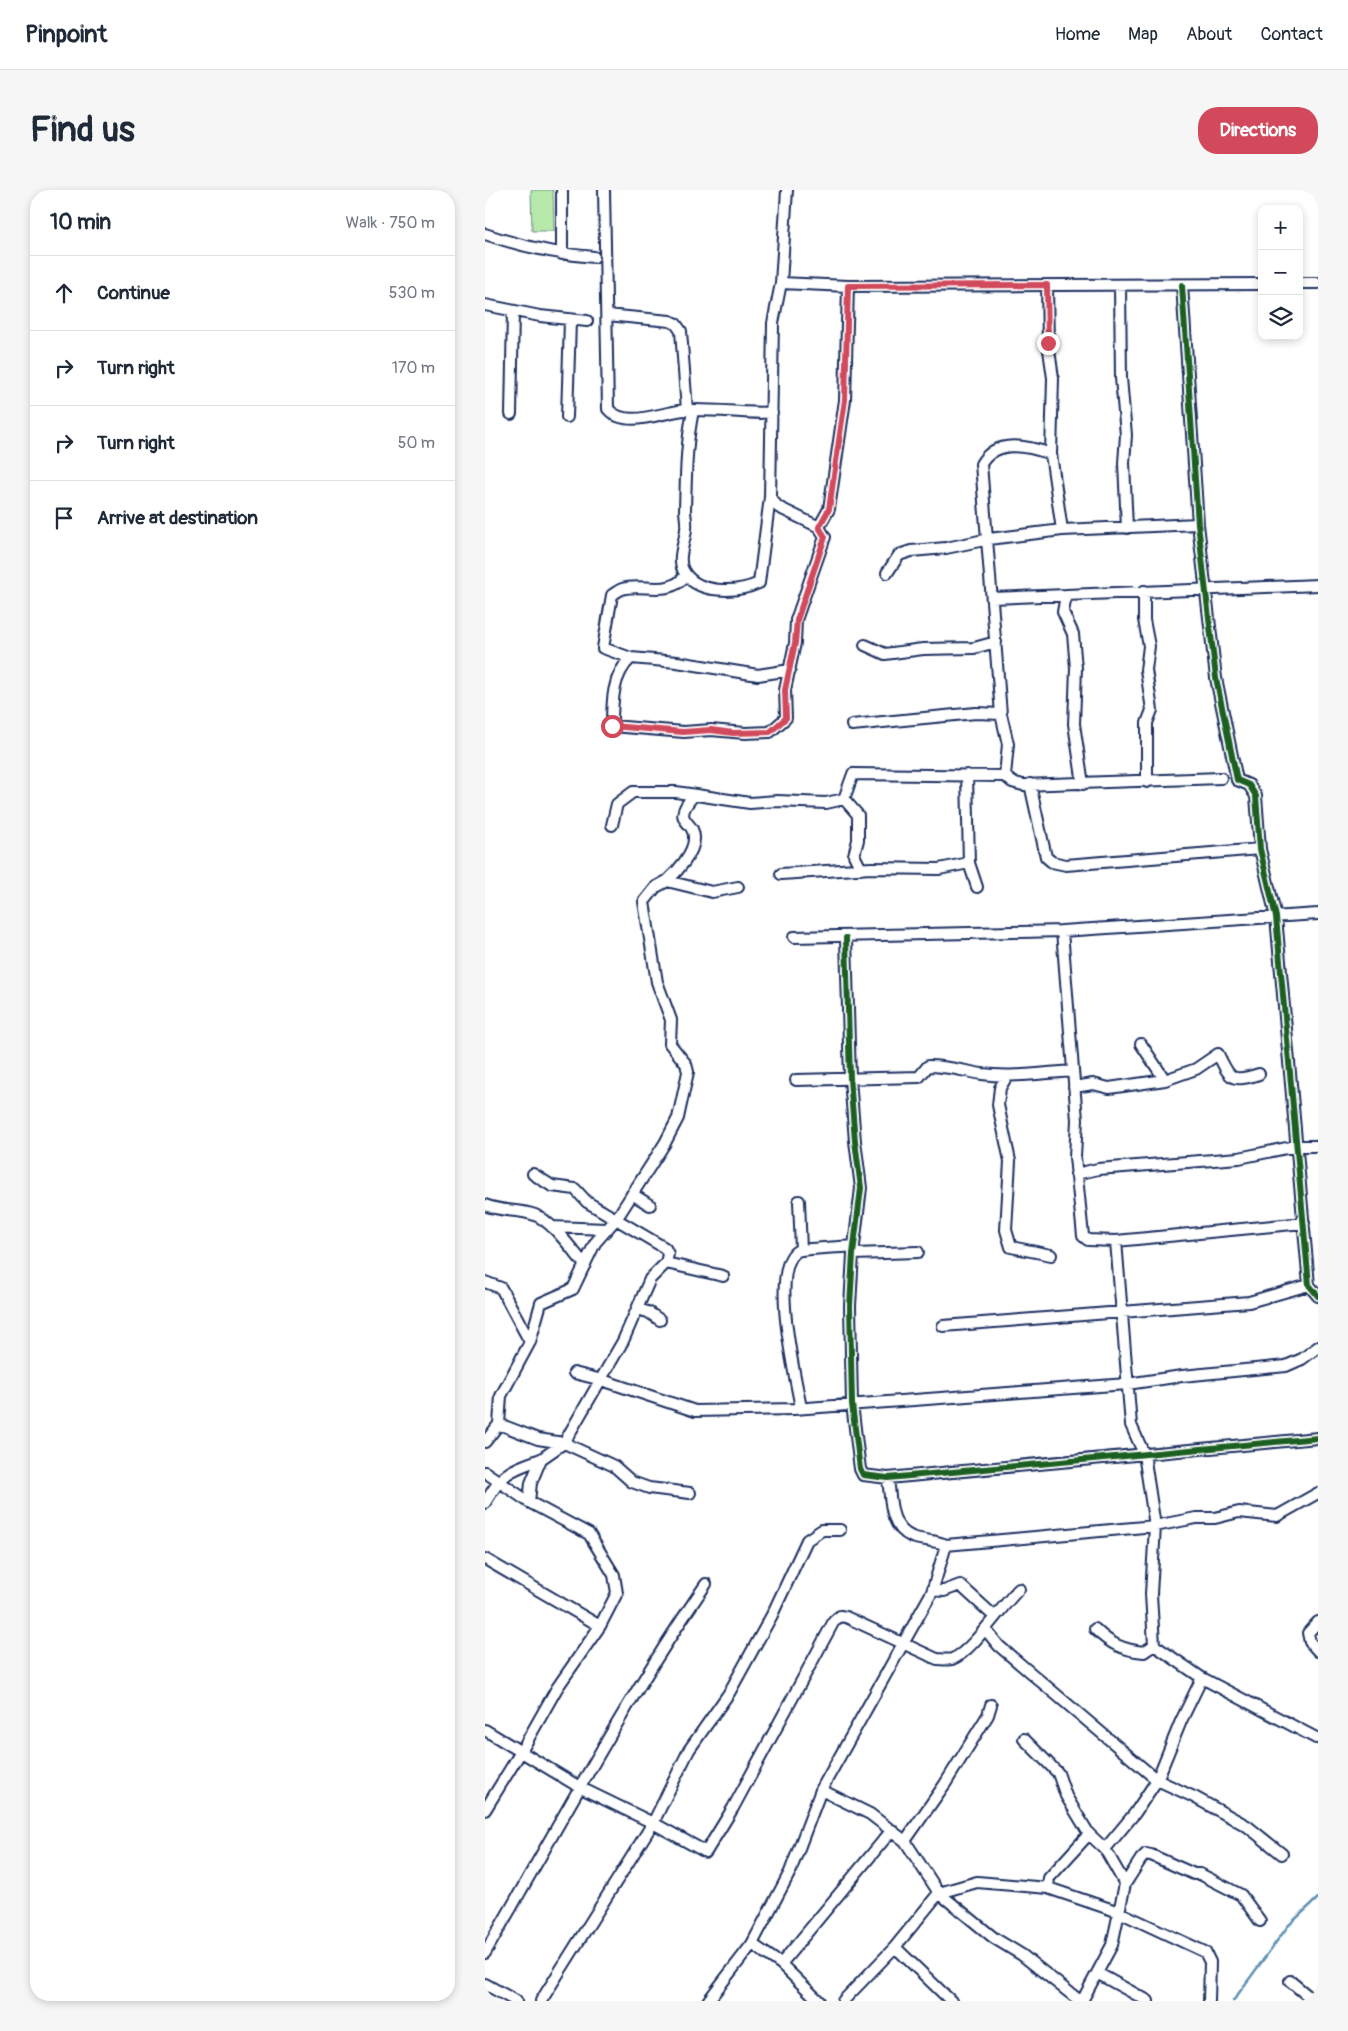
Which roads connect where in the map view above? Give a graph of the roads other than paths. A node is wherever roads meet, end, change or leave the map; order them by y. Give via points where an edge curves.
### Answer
1 (562, 190) edge
2 (604, 190) edge
3 (787, 190) edge
4 (485, 234) edge
5 (562, 254) junction
6 (593, 257) dead end
7 (781, 283) junction
8 (1303, 283) edge
9 (1318, 283) edge
10 (1258, 284) edge
11 (1047, 285) junction
12 (1120, 285) junction
13 (848, 286) junction
14 (1182, 286) junction
15 (485, 305) edge
16 (513, 312) junction
17 (607, 314) junction
18 (569, 321) junction
19 (587, 321) dead end
20 (690, 411) junction
21 (772, 413) junction
22 (511, 414) dead end
23 (567, 417) dead end
24 (1051, 454) junction
25 (770, 497) junction
26 (1198, 524) junction
27 (819, 527) junction
28 (1127, 528) junction
29 (1062, 530) junction
30 (989, 540) junction
31 (887, 572) dead end
32 (686, 574) junction
33 (1318, 585) edge
34 (1207, 589) junction
35 (1144, 591) junction
36 (1066, 595) junction
37 (992, 598) junction
38 (996, 642) junction
39 (865, 645) dead end
40 (631, 658) junction
41 (790, 670) junction
42 (1001, 714) junction
43 (851, 725) dead end
44 (967, 774) junction
45 (1005, 776) junction
46 (1221, 778) dead end
47 (1147, 782) junction
48 (1031, 784) junction
49 (1083, 784) junction
50 (693, 794) junction
51 (844, 799) junction
52 (612, 825) dead end
53 (1260, 849) junction
54 (969, 863) junction
55 (861, 869) junction
56 (781, 874) dead end
57 (667, 881) junction
58 (738, 887) dead end
59 (977, 887) dead end
60 (1318, 914) edge
61 (1275, 918) junction
62 (1062, 931) junction
63 (794, 937) dead end
64 (846, 938) junction
65 (1141, 1044) dead end
66 (1073, 1071) junction
67 (1259, 1074) dead end
68 (1007, 1076) junction
69 (850, 1079) junction
70 (796, 1080) dead end
71 (1165, 1080) junction
72 (1074, 1087) junction
73 (1296, 1146) junction
74 (1318, 1146) edge
75 (533, 1174) dead end
76 (1076, 1174) junction
77 (632, 1194) junction
78 (799, 1201) dead end
79 (485, 1205) edge
80 (649, 1205) dead end
81 (617, 1218) junction
82 (1304, 1223) junction
83 (552, 1227) junction
84 (607, 1229) junction
85 (1116, 1241) junction
86 (801, 1250) junction
87 (853, 1250) junction
88 (918, 1252) dead end
89 (1051, 1255) dead end
90 (666, 1263) junction
91 (585, 1265) junction
92 (723, 1276) dead end
93 (485, 1282) edge
94 (1309, 1285) junction
95 (1318, 1296) edge
96 (637, 1309) junction
97 (1122, 1311) junction
98 (660, 1320) dead end
99 (943, 1326) dead end
100 (529, 1342) junction
101 (1318, 1347) edge
102 (573, 1373) dead end
103 (602, 1380) junction
104 (1127, 1384) junction
105 (853, 1404) junction
106 (801, 1408) junction
107 (499, 1424) junction
108 (1318, 1438) edge
109 (485, 1442) edge
110 (564, 1443) junction
111 (1144, 1454) junction
112 (541, 1459) junction
113 (485, 1472) edge
114 (888, 1478) junction
115 (498, 1480) junction
116 (690, 1493) dead end
117 (1318, 1493) edge
118 (529, 1502) junction
119 (485, 1503) edge
120 (1155, 1526) junction
121 (839, 1530) dead end
122 (946, 1545) junction
123 (485, 1559) edge
124 (706, 1584) dead end
125 (1019, 1589) dead end
126 (933, 1590) junction
127 (995, 1617) junction
128 (1318, 1622) edge
129 (600, 1626) junction
130 (985, 1629) junction
131 (1095, 1629) dead end
132 (903, 1644) junction
133 (1154, 1645) junction
134 (1318, 1650) edge
135 (1202, 1678) junction
136 (991, 1705) dead end
137 (485, 1730) edge
138 (1316, 1738) dead end
139 (1024, 1739) dead end
140 (523, 1750) junction
141 (1157, 1780) junction
142 (581, 1788) junction
143 (821, 1790) junction
144 (485, 1810) edge
145 (653, 1823) junction
146 (891, 1830) junction
147 (1089, 1834) junction
148 (905, 1841) junction
149 (1105, 1849) junction
150 (1282, 1854) dead end
151 (1125, 1884) junction
152 (1048, 1888) junction
153 (939, 1893) junction
154 (1119, 1912) junction
155 (1260, 1921) dead end
156 (751, 1944) junction
157 (895, 1947) junction
158 (485, 1953) edge
159 (781, 1964) junction
160 (1097, 1972) junction
161 (1290, 1981) dead end
162 (485, 1984) edge
163 (846, 2000) edge
164 (516, 2001) edge
165 (541, 2001) edge
166 (708, 2001) edge
167 (819, 2001) edge
168 (951, 2001) edge
169 (1081, 2001) edge
170 (1148, 2001) edge
171 (1209, 2001) edge
172 (1314, 2001) edge

1 - 5 street
2 - 17 street
3 - 7 street
4 - 5 street
5 - 6 street
7 - 13 street
7 - 21 street via 773,323
8 - 9 street
10 - 14 street
11 - 12 street
11 - 13 street
11 - 24 street via 1048,343 1053,378
12 - 14 street
12 - 28 street
13 - 27 street via 845,400 829,509
14 - 26 street
15 - 16 street
16 - 18 street
16 - 22 street
17 - 20 street via 676,324 683,342 683,378
17 - 20 street via 608,410 613,415 635,418
18 - 19 street
18 - 23 street
20 - 21 street
20 - 32 street via 686,530 681,545 682,568
21 - 25 street
24 - 29 street
24 - 30 street via 1030,446 1008,446 986,456 981,464
25 - 27 street via 778,507
25 - 32 street via 759,583 744,590 704,589
26 - 28 street
26 - 34 street
27 - 41 street via 825,537 797,620
28 - 29 street
29 - 30 street
30 - 31 street via 899,555
30 - 37 street
32 - 40 street via 681,582 656,589 623,588 612,595 603,648
33 - 34 street
34 - 35 street
34 - 53 street via 1214,663 1225,722 1237,780 1249,785 1256,796
35 - 36 street
35 - 47 street via 1144,620 1149,646 1146,670 1152,710 1147,723
36 - 37 street
36 - 49 street via 1063,612 1073,634 1074,724
37 - 38 street
38 - 39 street via 974,648 885,654
38 - 42 street
40 - 41 street via 758,675
40 - 41 street via 624,664 616,684 612,726 683,732 770,732 786,718 785,690
42 - 43 street via 976,713
42 - 45 street via 1008,744
44 - 45 street
44 - 51 street via 853,774
44 - 54 street
45 - 48 street via 1012,782
46 - 47 street
47 - 49 street
48 - 49 street
48 - 53 street via 1046,857 1052,862 1066,865
50 - 51 street via 750,803 777,800 826,803
50 - 52 street via 633,792 617,804
50 - 57 street via 684,806 683,814 694,838 691,854
51 - 55 street via 858,815 859,840 854,855
53 - 61 street
54 - 55 street via 939,868
54 - 59 street
55 - 56 street
57 - 58 street via 712,892
57 - 77 street via 644,902 657,982 671,1020 671,1044 688,1072 678,1118
60 - 61 street
61 - 62 street
61 - 73 street
62 - 64 street
62 - 66 street
63 - 64 street
64 - 69 street
65 - 71 street
66 - 68 street
66 - 72 street
67 - 71 street via 1233,1079 1225,1072 1218,1054 1196,1069
68 - 69 street via 928,1066 919,1077
68 - 89 street via 1000,1088 999,1105 1010,1161 1006,1230 1011,1247
69 - 70 street
69 - 87 street via 861,1188
71 - 72 street via 1109,1088 1093,1084
72 - 76 street
73 - 74 street
73 - 76 street via 1239,1158 1098,1169
73 - 82 street
75 - 81 street via 552,1186 575,1189 587,1202
76 - 85 street via 1083,1236 1087,1240
77 - 80 street
77 - 81 street
78 - 86 street
79 - 83 street via 536,1215
81 - 84 street
81 - 90 street via 665,1248 668,1254
82 - 85 street
82 - 94 street
83 - 84 street
83 - 91 street
84 - 91 street via 595,1243
85 - 97 street
86 - 87 street
86 - 106 street via 795,1252 788,1264 784,1317
87 - 88 street
87 - 105 street via 850,1306
90 - 92 street
90 - 96 street via 651,1279
91 - 100 street via 573,1288 541,1302
93 - 100 street via 501,1288
94 - 95 street
94 - 97 street via 1249,1302
96 - 98 street
96 - 103 street
97 - 99 street
97 - 104 street
100 - 107 street via 501,1396
101 - 104 street via 1286,1366
102 - 103 street
103 - 106 street via 695,1410
103 - 110 street
104 - 105 street
104 - 111 street via 1131,1425
105 - 106 street
105 - 114 street via 860,1469 863,1475
107 - 109 street
107 - 110 street via 538,1439
108 - 111 street
110 - 112 street
110 - 116 street via 614,1466 632,1482 649,1488
111 - 114 street
111 - 120 street
112 - 115 street via 511,1470
112 - 118 street via 531,1483
113 - 115 street
114 - 122 street via 893,1518 898,1526 913,1538
115 - 118 street
115 - 119 street
117 - 120 street via 1277,1516 1239,1512
118 - 129 street via 589,1534 614,1575 617,1593
120 - 122 street
120 - 133 street via 1151,1594
121 - 145 street via 823,1530 807,1540 772,1615 729,1693 689,1750
122 - 126 street
123 - 129 street
124 - 142 street via 669,1639
125 - 127 street
126 - 127 street via 960,1585
126 - 132 street
127 - 130 street
128 - 134 street via 1308,1633 1310,1642
129 - 140 street via 557,1688
130 - 132 street via 953,1659 937,1659
130 - 141 street via 999,1646
131 - 133 street via 1108,1642 1125,1650 1144,1652
132 - 143 street
132 - 145 street via 840,1616 834,1621 706,1852
133 - 135 street
135 - 138 street
135 - 141 street
136 - 148 street via 945,1784
137 - 140 street
139 - 147 street via 1058,1774 1066,1796
140 - 142 street
140 - 144 street
141 - 149 street
141 - 150 street via 1194,1796 1247,1826
142 - 145 street
142 - 158 street
143 - 146 street via 870,1814
143 - 156 street via 790,1872
145 - 165 street
146 - 148 street
146 - 159 street
147 - 149 street
147 - 152 street via 1049,1878
148 - 153 street
149 - 151 street
151 - 154 street
151 - 155 street via 1141,1859 1146,1854 1151,1855 1200,1874 1241,1895
152 - 153 street via 977,1882
152 - 154 street
153 - 157 street
153 - 169 street via 994,1938 1022,1955
154 - 160 street via 1113,1945
154 - 171 street via 1209,1956
156 - 159 street
156 - 166 street
157 - 163 street
157 - 168 street
159 - 167 street
160 - 169 street
160 - 170 street
161 - 172 street
162 - 164 street

